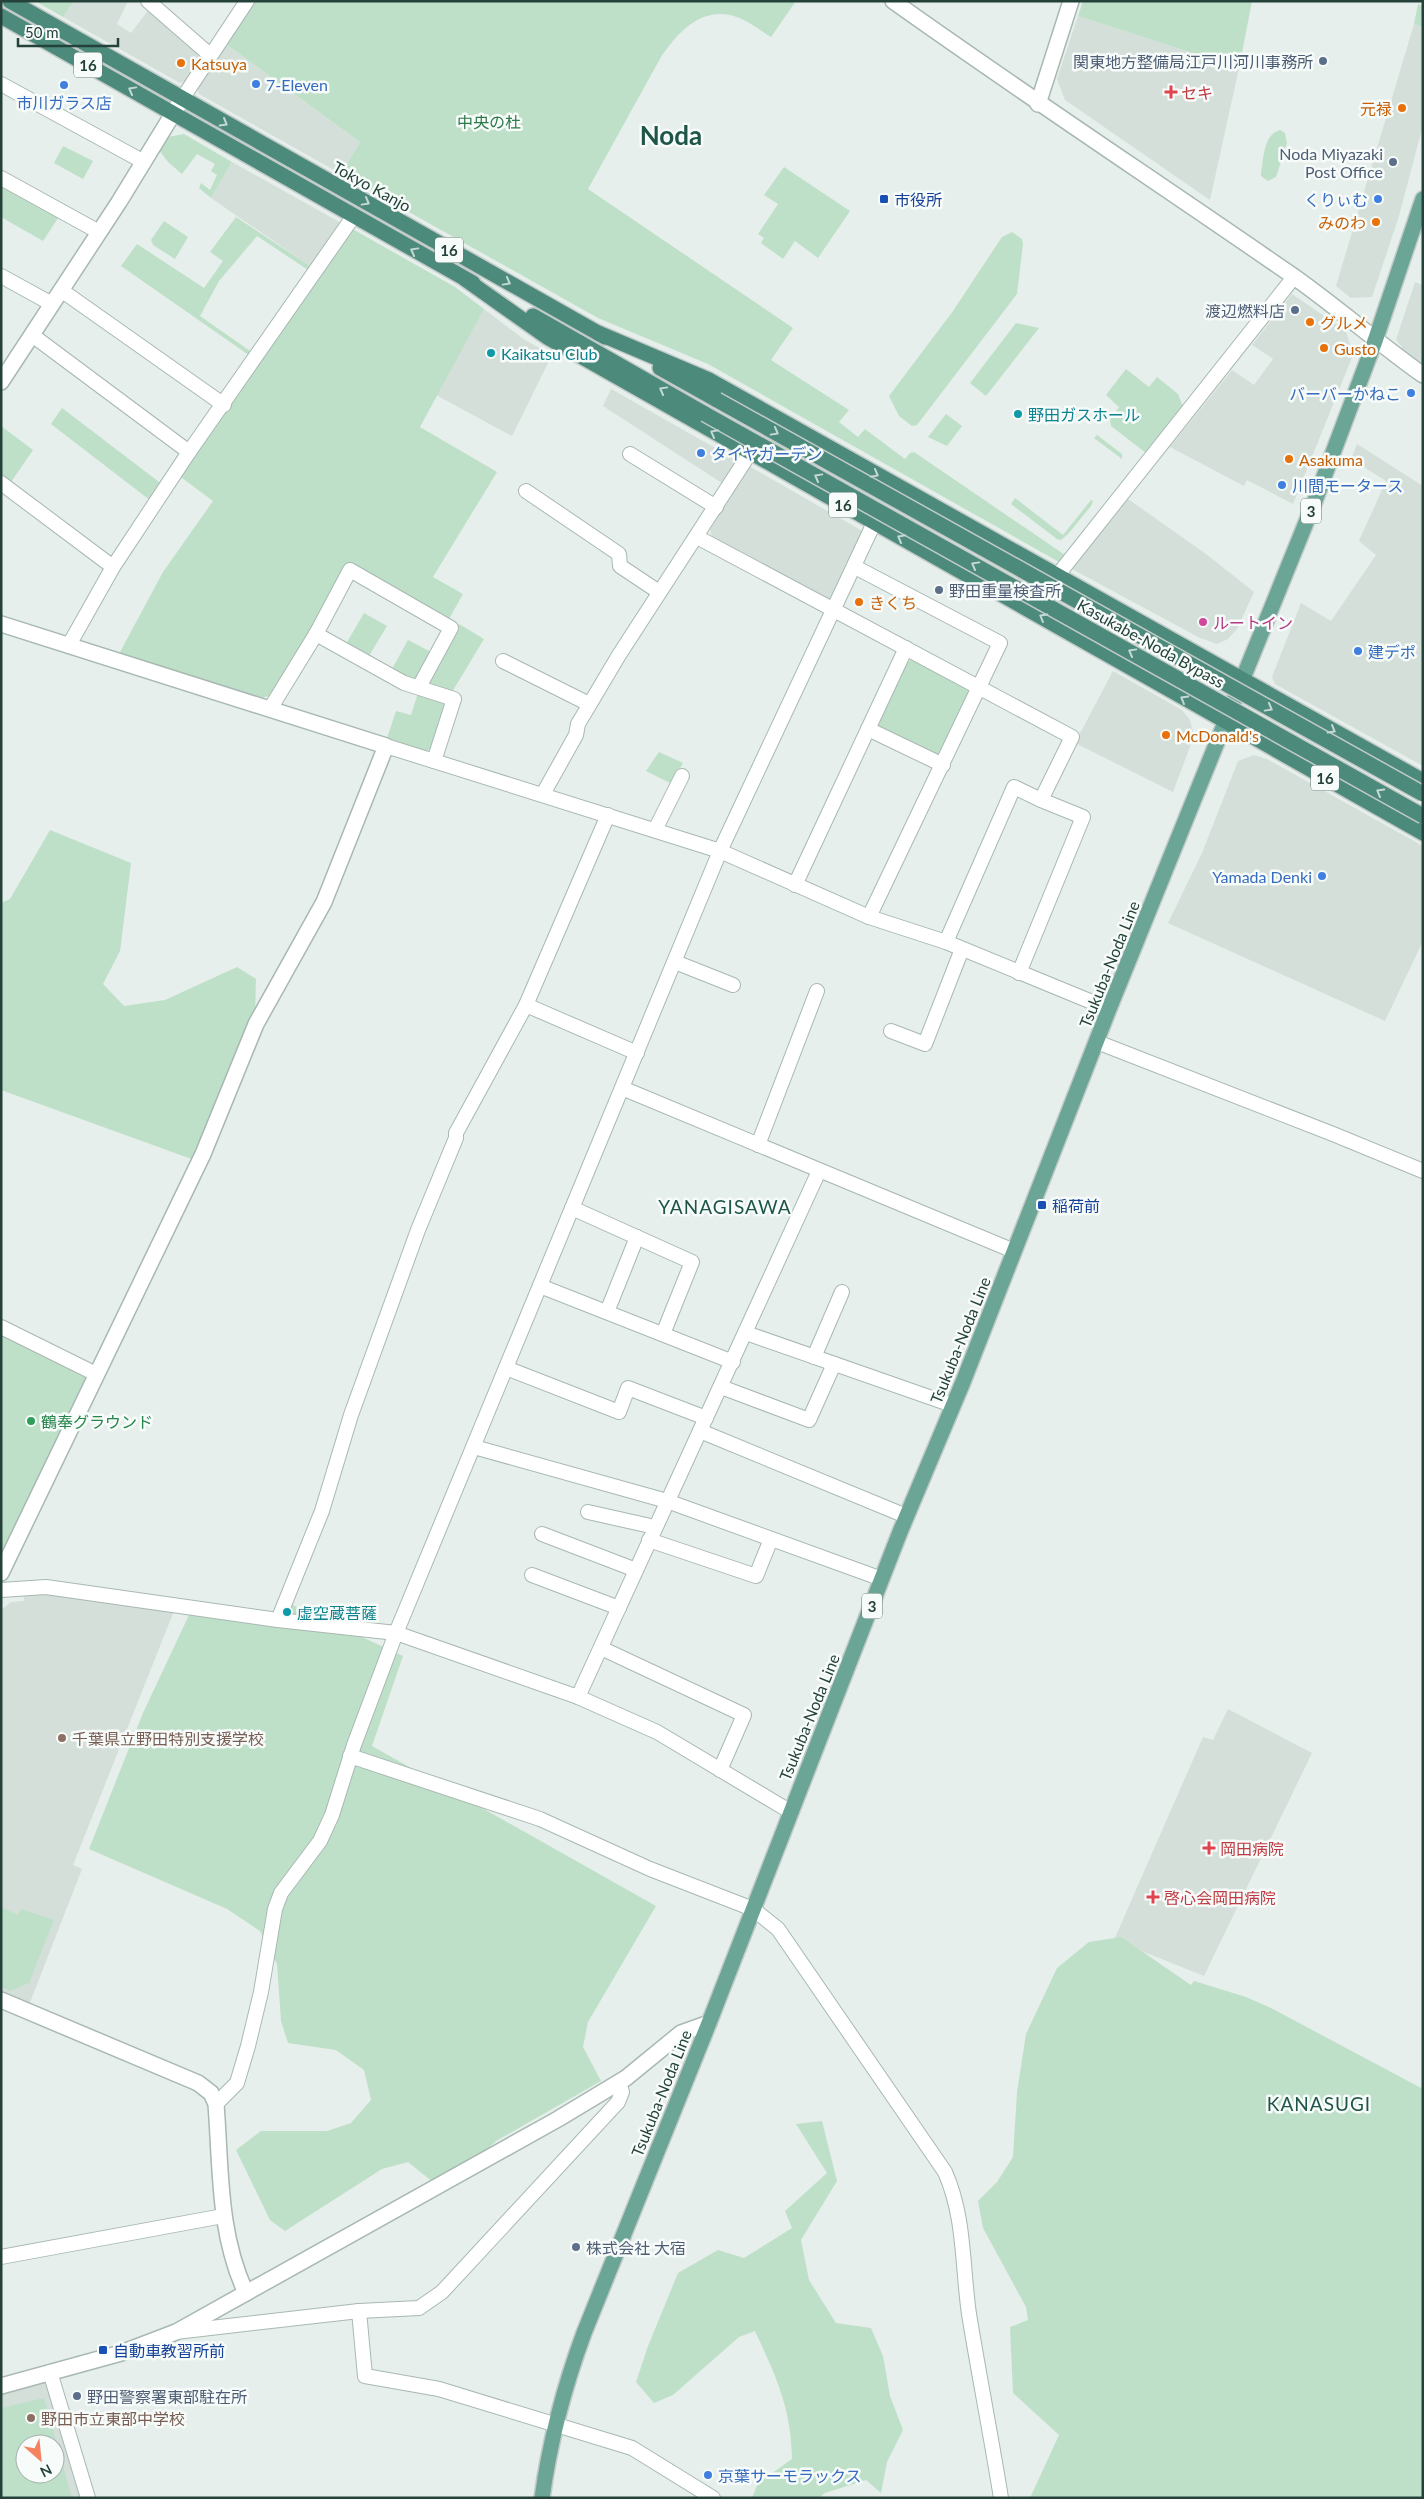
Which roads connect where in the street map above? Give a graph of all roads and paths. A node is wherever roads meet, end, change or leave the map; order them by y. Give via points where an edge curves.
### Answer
1 (10, 1) edge
2 (148, 1) edge
3 (247, 1) edge
4 (893, 1) edge
5 (1071, 1) edge
6 (1, 16) edge
7 (210, 55) junction
8 (2, 87) edge
9 (182, 99) junction
10 (1038, 104) junction
11 (175, 114) junction
12 (144, 162) junction
13 (1, 178) edge
14 (1423, 199) edge
15 (353, 217) junction
16 (99, 232) junction
17 (1, 276) edge
18 (1294, 277) junction
19 (466, 279) junction
20 (61, 290) junction
21 (52, 304) junction
22 (598, 333) junction
23 (32, 335) junction
24 (1375, 341) junction
25 (1423, 374) edge
26 (1, 382) edge
27 (718, 400) joint
28 (224, 405) junction
29 (189, 452) junction
30 (750, 453) junction
31 (630, 454) dead end
32 (1, 483) edge
33 (526, 492) dead end
34 (716, 507) junction
35 (874, 523) junction
36 (697, 537) junction
37 (113, 567) junction
38 (855, 567) junction
39 (1057, 576) junction
40 (659, 592) junction
41 (835, 610) junction
42 (1, 624) edge
43 (316, 634) junction
44 (69, 645) junction
45 (906, 648) junction
46 (503, 661) dead end
47 (1244, 679) junction
48 (419, 687) junction
49 (980, 687) junction
50 (589, 704) junction
51 (270, 709) junction
52 (1226, 723) junction
53 (868, 729) junction
54 (386, 746) junction
55 (434, 761) junction
56 (943, 765) junction
57 (682, 776) dead end
58 (1423, 781) edge
59 (543, 794) junction
60 (1423, 794) edge
61 (1041, 800) junction
62 (608, 815) junction
63 (1423, 816) edge
64 (656, 830) junction
65 (1423, 833) edge
66 (720, 851) junction
67 (795, 886) junction
68 (869, 917) junction
69 (946, 942) junction
70 (962, 949) junction
71 (675, 962) junction
72 (1018, 973) junction
73 (733, 986) dead end
74 (817, 991) dead end
75 (526, 1005) junction
76 (1109, 1009) junction
77 (891, 1031) dead end
78 (1097, 1042) junction
79 (637, 1053) junction
80 (622, 1088) junction
81 (758, 1145) junction
82 (819, 1171) junction
83 (1423, 1171) edge
84 (572, 1208) junction
85 (637, 1237) junction
86 (1014, 1251) junction
87 (540, 1286) junction
88 (842, 1292) dead end
89 (607, 1312) junction
90 (1, 1326) edge
91 (746, 1333) junction
92 (663, 1334) junction
93 (814, 1357) junction
94 (733, 1362) junction
95 (834, 1364) junction
96 (506, 1368) junction
97 (96, 1374) junction
98 (721, 1387) junction
99 (952, 1405) junction
100 (706, 1418) junction
101 (700, 1431) junction
102 (474, 1447) junction
103 (667, 1501) junction
104 (588, 1512) dead end
105 (906, 1516) junction
106 (652, 1533) junction
107 (542, 1534) dead end
108 (770, 1539) junction
109 (636, 1570) junction
110 (1, 1573) edge
111 (532, 1574) dead end
112 (882, 1579) junction
113 (1, 1590) edge
114 (619, 1608) junction
115 (278, 1620) junction
116 (396, 1633) junction
117 (601, 1648) junction
118 (578, 1697) junction
119 (350, 1756) junction
120 (720, 1770) junction
121 (791, 1812) junction
122 (753, 1909) junction
123 (1, 2000) edge
124 (709, 2023) junction
125 (619, 2082) junction
126 (216, 2104) junction
127 (223, 2216) junction
128 (1, 2257) edge
129 (246, 2293) junction
130 (359, 2311) junction
131 (176, 2332) junction
132 (50, 2372) junction
133 (1, 2386) edge
134 (554, 2425) junction
135 (88, 2498) edge
136 (542, 2498) edge
137 (713, 2498) edge
138 (1002, 2498) edge

1 - 9 highway, Tokyo Kanjo / 16
2 - 7 street
3 - 7 street
4 - 10 street
5 - 10 street
11 -> 6 highway, 16
7 - 9 street
8 - 12 street
9 - 11 street
9 -> 22 highway, Tokyo Kanjo / 16
10 - 18 street
11 - 12 street
11 - 15 highway, 16
12 - 16 street
13 - 16 street
14 - 24 main road, Tsukuba-Noda Line / 3
19 -> 15 highway, 16
15 - 28 street
16 - 20 street
17 - 21 street
18 - 24 street
18 - 39 street
30 -> 19 highway, 16 via 547,337
63 -> 19 highway, Kasukabe-Noda Bypass / 16, bridge
20 - 21 street
20 - 28 street
21 - 23 street
22 - 27 highway, Tokyo Kanjo / 16
22 -> 39 highway, 16 via 709,380
23 - 26 street
23 - 29 street
24 - 25 street
24 - 47 main road, Tsukuba-Noda Line / 3
27 -> 60 highway, Kasukabe-Noda Bypass / 16, bridge
28 - 29 street
29 - 37 street
30 - 34 street
30 - 35 highway, 16
31 - 34 street
32 - 37 street
33 - 40 street via 619,554 620,566
34 - 36 street
35 - 38 street
52 -> 35 highway, 16
36 - 40 street
36 - 41 street
37 - 44 street
38 - 41 street
38 - 49 street via 1000,644
39 - 47 highway, 16
40 - 50 street
41 - 45 street
41 - 66 street
42 - 44 street
43 - 48 street
43 - 48 street via 350,570 451,628
43 - 51 street
44 - 51 street
45 - 49 street
45 - 53 street
46 - 50 street
47 - 52 main road, Tsukuba-Noda Line / 3
47 -> 58 highway, 16
48 - 55 street via 454,698
49 - 56 street
49 - 61 street via 1072,737
50 - 59 street via 576,735
51 - 54 street
52 - 65 highway, 16
52 - 76 main road, Tsukuba-Noda Line / 3
53 - 56 street
53 - 67 street
54 - 55 street
54 - 97 street via 324,902 256,1024 203,1154
55 - 59 street
56 - 68 street
57 - 64 street
59 - 62 street
61 - 69 street via 1014,787
61 - 72 street via 1083,817
62 - 64 street
62 - 75 street
64 - 66 street
66 - 67 street
66 - 71 street
67 - 68 street
68 - 69 street
69 - 70 street
70 - 72 street
70 - 77 street via 925,1044
71 - 73 street
71 - 79 street
72 - 76 street
74 - 81 street
75 - 79 street
75 - 115 street via 456,1133 351,1415 322,1511
76 - 78 main road, Tsukuba-Noda Line / 3
78 - 83 street
78 - 86 main road, Tsukuba-Noda Line / 3
79 - 80 street
80 - 81 street
80 - 84 street
81 - 82 street
82 - 86 street
82 - 91 street
84 - 85 street
84 - 87 street
85 - 89 street
85 - 92 street via 692,1262
86 - 99 main road, Tsukuba-Noda Line / 3
87 - 89 street
87 - 96 street
88 - 93 street
89 - 92 street
90 - 97 street
91 - 93 street
91 - 94 street
92 - 94 street
93 - 95 street
94 - 98 street
95 - 98 street via 809,1420
95 - 99 street
96 - 100 street via 619,1412 628,1388
96 - 102 street
97 - 110 street
98 - 100 street
99 - 105 main road, Tsukuba-Noda Line / 3
100 - 101 street
101 - 103 street
101 - 105 street
102 - 103 street
102 - 116 street
103 - 106 street
103 - 108 street
104 - 106 street
105 - 112 main road, Tsukuba-Noda Line / 3
106 - 108 street via 756,1576
106 - 109 street
107 - 109 street
108 - 112 street
109 - 114 street
111 - 114 street
112 - 121 main road, Tsukuba-Noda Line / 3
113 - 115 street via 46,1587
114 - 117 street
115 - 116 street
116 - 118 street
116 - 119 street
117 - 118 street
117 - 120 street via 744,1715
118 - 120 street via 657,1732
119 - 122 street via 540,1819 650,1869
119 - 126 street via 332,1815 320,1841 281,1894 275,1909 261,1992 237,2083
120 - 121 street
121 - 122 main road, Tsukuba-Noda Line / 3
122 - 124 main road, Tsukuba-Noda Line / 3
122 - 138 street via 778,1929 944,2172 955,2195 969,2312
123 - 126 street via 198,2083 211,2093
124 - 125 street via 681,2033
124 - 134 main road, Tsukuba-Noda Line / 3 via 584,2333
125 - 129 street
125 - 130 street via 622,2092 618,2102 442,2292 419,2308
126 - 127 street
127 - 128 street
127 - 129 street via 231,2256
129 - 131 street
130 - 131 street
130 - 134 street via 365,2376 440,2389
131 - 132 street via 121,2353
132 - 133 street
132 - 135 street
134 - 136 main road, Tsukuba-Noda Line / 3
134 - 137 street via 632,2448

